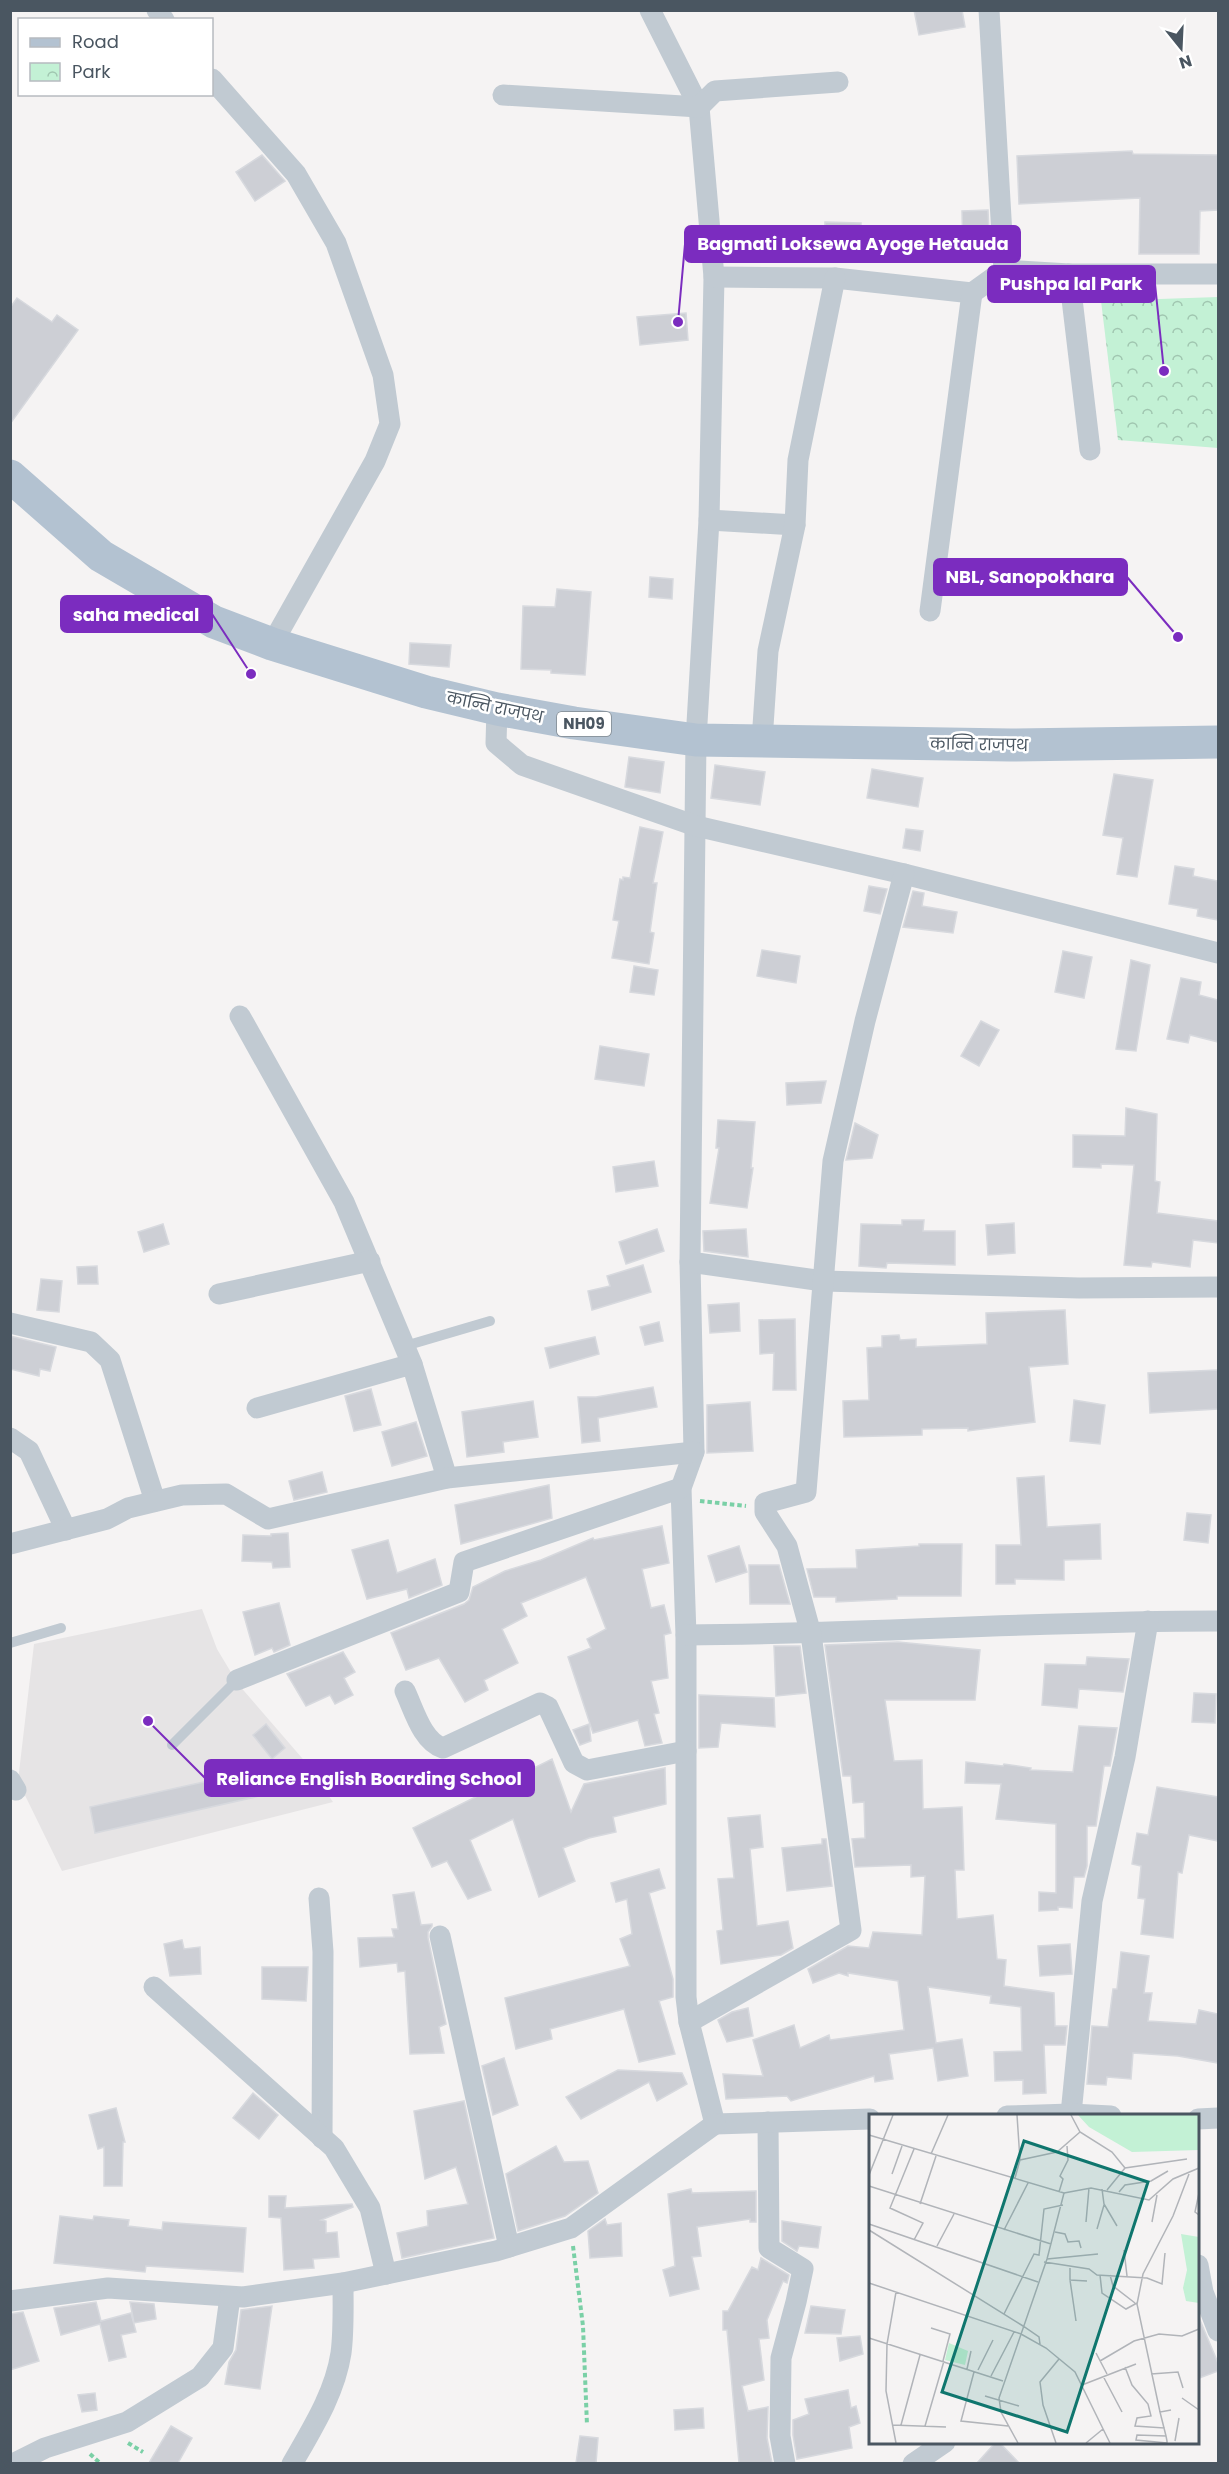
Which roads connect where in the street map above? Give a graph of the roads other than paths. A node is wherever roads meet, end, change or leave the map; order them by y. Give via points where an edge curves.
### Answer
1 (650, 10) edge
2 (989, 10) edge
3 (213, 80) edge
4 (838, 82) dead end
5 (503, 94) dead end
6 (699, 107) junction
7 (1004, 270) junction
8 (1069, 274) junction
9 (1218, 274) edge
10 (714, 277) junction
11 (835, 278) junction
12 (972, 293) junction
13 (1090, 450) dead end
14 (10, 476) edge
15 (709, 520) junction
16 (795, 525) junction
17 (930, 611) dead end
18 (272, 644) junction
19 (497, 709) junction
20 (696, 740) junction
21 (762, 741) junction
22 (1218, 742) edge
23 (696, 826) junction
24 (904, 874) junction
25 (1218, 952) edge
26 (240, 1016) dead end
27 (370, 1261) junction
28 (690, 1262) junction
29 (823, 1281) junction
30 (1218, 1287) edge
31 (219, 1294) dead end
32 (490, 1321) dead end
33 (10, 1323) edge
34 (408, 1355) junction
35 (257, 1408) dead end
36 (10, 1438) edge
37 (694, 1452) junction
38 (447, 1478) junction
39 (681, 1493) junction
40 (154, 1501) junction
41 (66, 1530) junction
42 (10, 1544) edge
43 (1148, 1621) junction
44 (1218, 1621) edge
45 (61, 1628) dead end
46 (811, 1634) junction
47 (686, 1635) junction
48 (10, 1643) edge
49 (237, 1680) joint
50 (405, 1691) dead end
51 (172, 1745) dead end
52 (686, 1751) junction
53 (319, 1898) dead end
54 (440, 1936) dead end
55 (154, 1987) dead end
56 (689, 2022) junction
57 (1071, 2114) edge
58 (1218, 2118) edge
59 (869, 2119) edge
60 (1199, 2120) edge
61 (768, 2122) junction
62 (715, 2124) junction
63 (322, 2138) junction
64 (509, 2247) junction
65 (387, 2274) junction
66 (343, 2283) junction
67 (1200, 2293) edge
68 (230, 2297) junction
69 (10, 2301) edge
70 (1218, 2331) edge
71 (942, 2444) edge
72 (13, 2463) edge
73 (292, 2463) edge
74 (785, 2463) edge
75 (913, 2463) edge

1 - 6 street
2 - 7 street
3 - 18 street via 296,174 336,243 383,375 390,424 375,461
4 - 6 street via 715,91
5 - 6 street
6 - 10 street
7 - 8 street
7 - 12 street
8 - 9 street
8 - 13 street
10 - 11 street
10 - 15 street
11 - 12 street
11 - 16 street via 798,460
12 - 17 street
14 - 18 main road, कान्ति राजपथ / NH09 via 101,556 214,622
15 - 16 street
15 - 20 street
16 - 21 street via 768,651
18 - 19 main road, कान्ति राजपथ / NH09 via 426,692
19 - 20 main road, कान्ति राजपथ / NH09
19 - 23 street via 496,743 522,765
20 - 21 main road, कान्ति राजपथ / NH09
20 - 23 street
21 - 22 main road, कान्ति राजपथ / NH09 via 1010,745
23 - 24 street
23 - 28 street
24 - 25 street
24 - 29 street via 837,1139
26 - 27 street via 344,1202
27 - 31 street
27 - 34 street
28 - 29 street
28 - 37 street
29 - 30 street via 1079,1288
29 - 46 street via 806,1492 765,1503 765,1512 787,1546
32 - 34 lane
33 - 40 street via 91,1342 110,1360
34 - 35 street
34 - 38 street
36 - 41 street via 29,1451
37 - 38 street
37 - 39 street
38 - 40 street via 268,1519 226,1494 182,1494
39 - 47 street
39 - 49 street via 464,1562 459,1592
40 - 41 street
41 - 42 street
43 - 44 street
43 - 46 street
43 - 57 street via 1125,1757 1092,1901
45 - 48 lane
46 - 47 street
46 - 56 street via 851,1930
47 - 52 street
49 - 51 lane
50 - 52 street via 428,1738 443,1748 540,1703 548,1707 574,1763 587,1770
52 - 56 street
53 - 63 street via 323,1952
54 - 64 street
55 - 63 street
56 - 62 street
58 - 60 street
59 - 61 street
61 - 62 street
61 - 74 street via 769,2248 803,2269 781,2358 780,2436
62 - 64 street via 571,2228
63 - 65 street via 334,2148 370,2208
64 - 65 street
65 - 66 street
66 - 68 street
66 - 73 street via 341,2355 316,2422
67 - 70 street
68 - 69 street via 108,2288
68 - 72 street via 223,2348 200,2377 127,2422 45,2448
71 - 75 street

